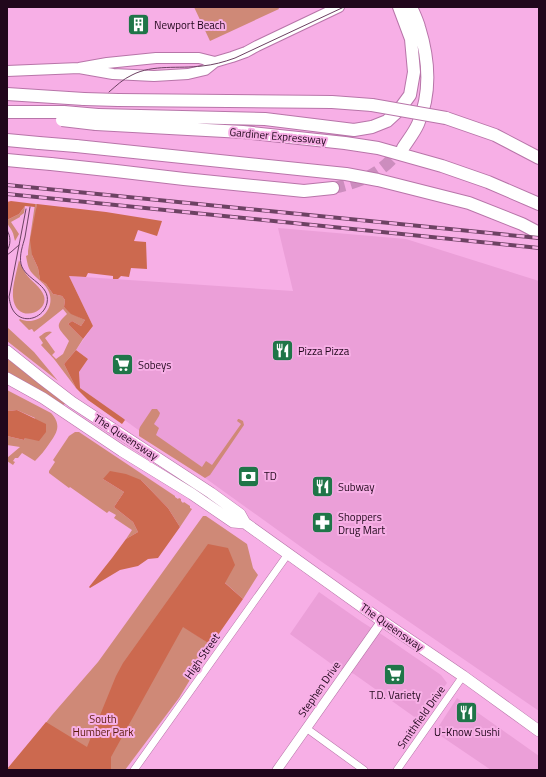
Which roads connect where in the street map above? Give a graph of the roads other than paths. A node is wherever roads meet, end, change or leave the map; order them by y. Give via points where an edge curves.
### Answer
1 (339, 7) edge
2 (399, 7) edge
3 (411, 7) edge
4 (418, 7) edge
5 (419, 26) junction
6 (215, 62) junction
7 (79, 68) junction
8 (7, 71) edge
9 (7, 94) edge
10 (7, 113) edge
11 (97, 119) junction
12 (7, 140) edge
13 (403, 148) tunnel mouth
14 (539, 158) edge
15 (7, 160) edge
16 (333, 188) tunnel mouth
17 (539, 204) edge
18 (539, 233) edge
19 (7, 351) edge
20 (7, 378) edge
21 (245, 524) junction
22 (288, 554) junction
23 (382, 621) junction
24 (463, 676) junction
25 (306, 728) junction
26 (539, 731) edge
27 (138, 769) edge
28 (277, 770) edge
29 (364, 770) edge
30 (397, 770) edge

1 - 6 main road via 246,52
2 - 11 highway via 410,39 414,72 410,95 387,121 372,127 354,130 265,119
3 - 5 highway
4 - 5 highway
5 - 13 highway via 428,69 426,99 418,125
6 - 7 main road via 199,58 156,58
6 - 7 main road via 205,70 188,74 154,76 113,74
7 - 8 main road
9 - 14 highway, bridge via 84,99 372,105 446,118 495,135
10 - 11 highway, bridge
11 - 17 highway, Gardiner Expressway via 243,132 378,148 488,182
12 - 18 highway, bridge via 352,175 469,203
15 - 16 highway, bridge via 304,191
19 - 21 main road, The Queensway via 72,402 240,514
20 - 21 main road, The Queensway via 43,398 234,522
21 - 22 main road, The Queensway
22 - 23 main road, The Queensway
22 - 27 street, High Street
23 - 24 main road, The Queensway
23 - 25 street, Stephen Drive
24 - 26 main road, The Queensway
24 - 30 street, Smithfield Drive
25 - 28 street, Stephen Drive
25 - 29 street

